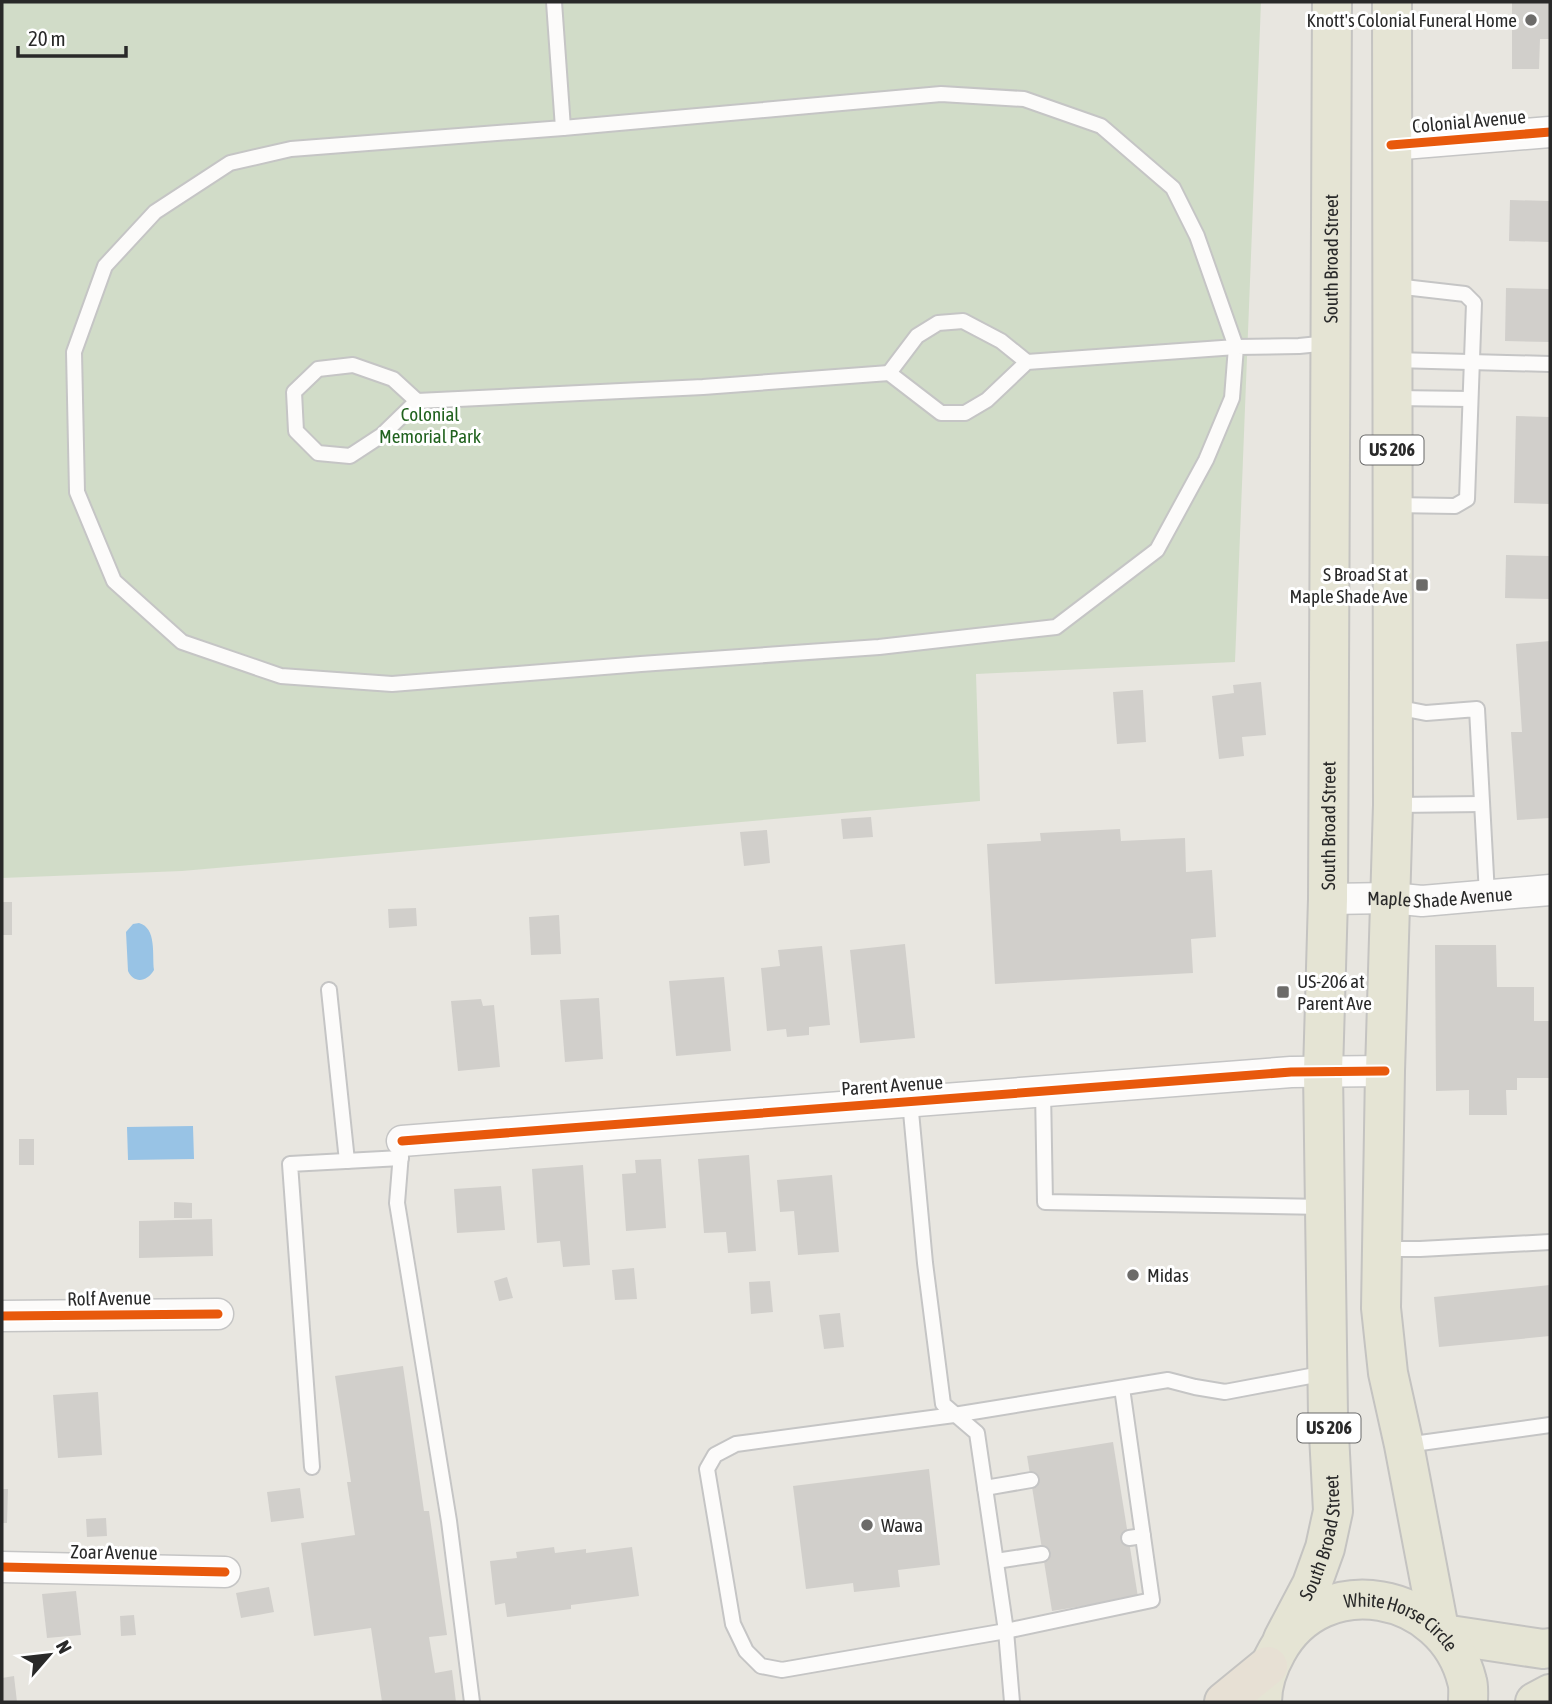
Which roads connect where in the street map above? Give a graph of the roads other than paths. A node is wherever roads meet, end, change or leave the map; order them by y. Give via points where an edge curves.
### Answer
1 (554, 2) edge
2 (1332, 2) edge
3 (1392, 2) edge
4 (563, 128) junction
5 (1550, 132) edge
6 (1391, 145) junction
7 (1392, 286) junction
8 (1331, 343) junction
9 (1236, 347) junction
10 (1392, 360) junction
11 (1027, 362) junction
12 (1472, 363) junction
13 (1550, 364) edge
14 (889, 373) junction
15 (1392, 398) junction
16 (1470, 399) junction
17 (417, 401) junction
18 (1392, 505) junction
19 (1392, 706) junction
20 (1482, 804) junction
21 (1393, 805) junction
22 (1550, 890) edge
23 (1487, 895) junction
24 (1391, 898) junction
25 (1328, 899) junction
26 (328, 990) dead end
27 (1323, 1072) junction
28 (1385, 1072) junction
29 (1043, 1091) junction
30 (910, 1101) junction
31 (401, 1149) junction
32 (347, 1161) junction
33 (1325, 1207) junction
34 (1550, 1242) edge
35 (1382, 1250) junction
36 (218, 1314) dead end
37 (2, 1316) edge
38 (1328, 1373) junction
39 (1122, 1388) junction
40 (954, 1415) junction
41 (1550, 1425) edge
42 (1404, 1446) junction
43 (312, 1467) dead end
44 (1031, 1480) dead end
45 (985, 1488) junction
46 (1042, 1553) dead end
47 (996, 1561) junction
48 (2, 1567) edge
49 (225, 1573) dead end
50 (1006, 1631) junction
51 (1441, 1631) junction
52 (1550, 1648) edge
53 (1271, 1669) edge
54 (1550, 1695) edge
55 (1013, 1701) edge
56 (472, 1702) edge
57 (1224, 1702) edge
58 (1468, 1702) edge
59 (1535, 1702) edge

1 - 4 lane
2 - 8 main road, South Broad Street / US 206
3 - 6 main road, US 206
4 - 9 lane via 941,94 1024,99 1101,126 1173,188 1197,236
4 - 9 lane via 290,149 230,163 155,212 105,266 74,352 77,492 114,581 182,642 281,676 392,684 879,647 1056,627 1157,550 1206,460 1232,398
5 - 6 street, Colonial Avenue
6 - 7 main road, US 206
7 - 10 main road, US 206
7 - 12 lane via 1465,294 1474,303
8 - 9 lane
8 - 25 main road, South Broad Street / US 206
9 - 11 lane
10 - 12 lane
10 - 15 main road, US 206
11 - 14 lane via 987,400 965,413 941,413
11 - 14 lane via 1001,341 963,321 938,323 916,336
12 - 13 lane
12 - 16 lane
14 - 17 lane
15 - 16 lane
15 - 18 main road, US 206
16 - 18 lane via 1467,499 1455,506
17 - 17 lane via 382,435 350,456 318,453 296,431 294,392 318,369 353,365 393,379
18 - 19 main road, US 206
19 - 20 lane via 1426,713 1477,709
19 - 21 main road, US 206
20 - 21 lane
20 - 23 lane
21 - 24 main road, US 206
22 - 23 street, Maple Shade Avenue
23 - 24 street, Maple Shade Avenue via 1422,901
24 - 25 street, Maple Shade Avenue
24 - 28 main road, US 206
25 - 27 main road, South Broad Street / US 206
26 - 32 lane
27 - 28 street, Parent Avenue
27 - 29 street, Parent Avenue
27 - 33 main road, South Broad Street / US 206
28 - 35 main road, US 206
29 - 30 street, Parent Avenue
29 - 33 lane via 1045,1202
30 - 31 street, Parent Avenue
30 - 40 lane via 943,1404
31 - 32 lane
31 - 56 lane via 397,1203 449,1521
32 - 43 lane via 290,1164
33 - 38 main road, South Broad Street / US 206
34 - 35 lane
35 - 42 main road, US 206 via 1381,1308 1388,1373
36 - 37 street, Rolf Avenue
38 - 39 lane via 1225,1392 1168,1380
38 - 53 main road, South Broad Street / US 206 via 1333,1511 1312,1584
39 - 40 lane
39 - 50 lane via 1125,1466 1152,1600
40 - 45 lane via 977,1433
40 - 50 lane via 736,1444 715,1455 707,1469 733,1625 746,1651 761,1666 782,1670
41 - 42 lane
42 - 51 main road, US 206
44 - 45 lane
45 - 47 lane
46 - 47 lane
47 - 50 lane
48 - 49 street, Zoar Avenue
50 - 55 lane
51 - 52 main road
51 - 53 main road, White Horse Circle via 1415,1611 1387,1602 1358,1599 1329,1605 1304,1619
51 - 58 main road, White Horse Circle via 1468,1682
53 - 57 highway, US 206
54 - 59 main road

